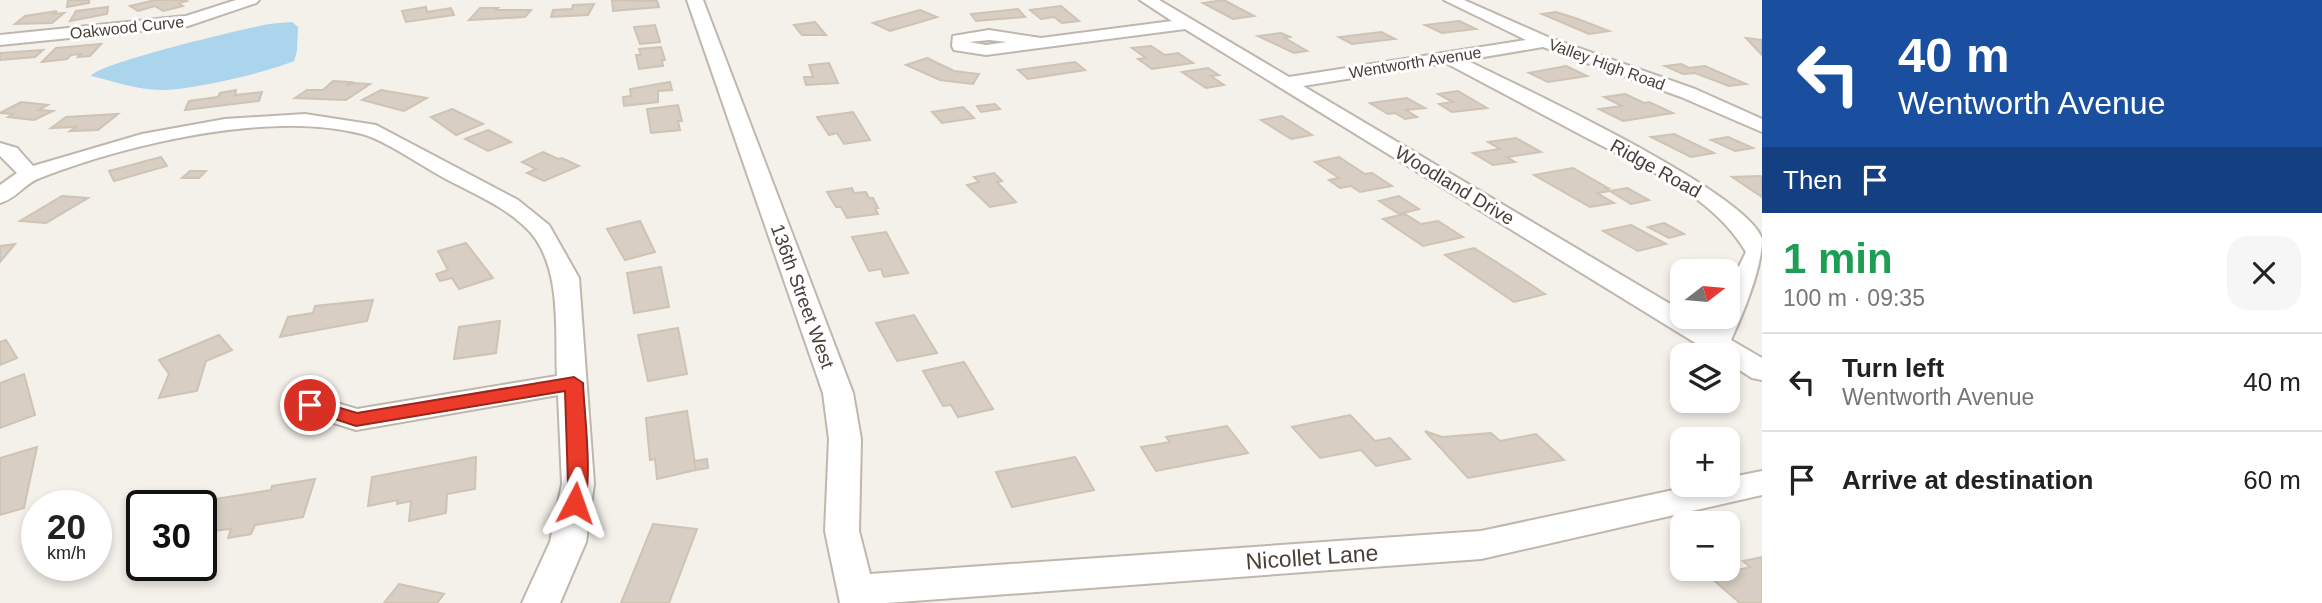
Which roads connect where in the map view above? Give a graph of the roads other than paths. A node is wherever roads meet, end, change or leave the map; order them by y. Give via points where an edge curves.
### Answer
1 (251, 0) edge
2 (695, 0) edge
3 (1148, 0) edge
4 (1452, 0) edge
5 (1187, 24) junction
6 (0, 40) edge
7 (1544, 42) junction
8 (1041, 43) dead end
9 (1448, 57) junction
10 (1286, 83) junction
11 (1762, 126) edge
12 (0, 149) edge
13 (29, 174) junction
14 (0, 196) edge
15 (1716, 343) joint
16 (1740, 358) edge
17 (1762, 371) edge
18 (574, 383) junction
19 (310, 405) dead end
20 (1762, 483) edge
21 (857, 597) edge
22 (541, 603) edge

1 - 6 street, Oakwood Curve via 188,21
2 - 21 street, 136th Street West via 838,393 845,439 842,531
3 - 5 street, Woodland Drive
4 - 7 street, Valley High Road
5 - 8 street
5 - 10 street, Woodland Drive
7 - 9 street, Wentworth Avenue
7 - 11 street, Valley High Road via 1688,93
9 - 10 street, Wentworth Avenue
9 - 15 street, Ridge Road via 1684,181 1746,230 1758,251
10 - 15 street, Woodland Drive
12 - 13 street via 10,152
13 - 14 street
13 - 18 street via 142,140 225,125 305,120 369,130 510,205 541,230 566,278
16 - 17 street, Woodland Drive
18 - 19 street via 356,419
18 - 22 street via 578,484 568,542
20 - 21 street, Nicollet Lane via 1480,545

